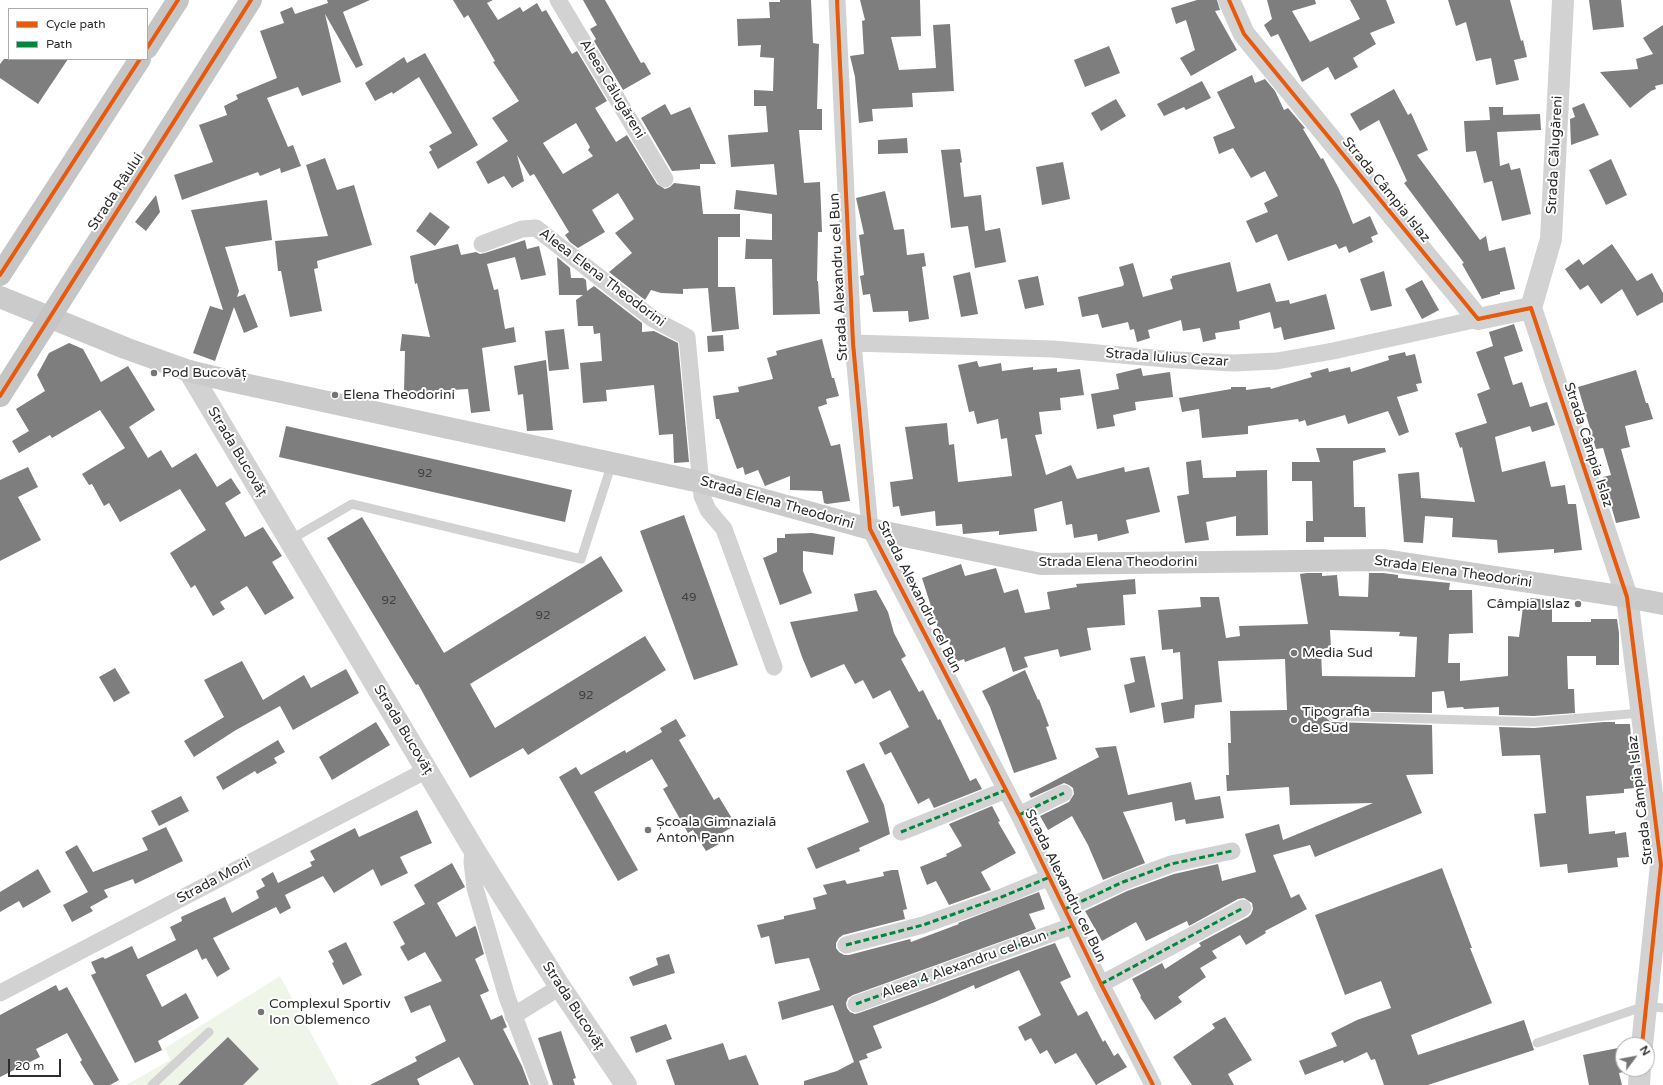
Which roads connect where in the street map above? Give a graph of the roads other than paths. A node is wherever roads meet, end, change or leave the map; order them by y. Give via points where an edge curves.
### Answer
1 (178, 0) edge
2 (252, 0) edge
3 (558, 0) edge
4 (837, 0) edge
5 (1229, 0) edge
6 (1563, 0) edge
7 (148, 46) edge
8 (139, 60) edge
9 (665, 179) dead end
10 (482, 244) dead end
11 (0, 275) edge
12 (0, 297) edge
13 (1531, 308) junction
14 (48, 317) junction
15 (1478, 319) junction
16 (852, 343) junction
17 (189, 371) junction
18 (0, 396) edge
19 (612, 463) junction
20 (700, 482) junction
21 (870, 529) junction
22 (290, 540) junction
23 (1627, 597) junction
24 (1663, 604) edge
25 (774, 667) dead end
26 (1642, 713) junction
27 (1331, 716) dead end
28 (427, 770) junction
29 (1006, 790) junction
30 (1064, 793) dead end
31 (1020, 815) junction
32 (901, 832) dead end
33 (473, 848) junction
34 (1232, 851) dead end
35 (1050, 877) junction
36 (1661, 884) edge
37 (1243, 908) dead end
38 (1064, 909) junction
39 (1072, 926) junction
40 (846, 945) dead end
41 (1100, 984) junction
42 (560, 987) junction
43 (0, 993) edge
44 (856, 1004) dead end
45 (1654, 1007) edge
46 (513, 1016) junction
47 (209, 1032) dead end
48 (1645, 1037) edge
49 (1537, 1043) dead end
50 (152, 1085) edge
51 (540, 1085) edge
52 (626, 1085) edge
53 (1153, 1085) edge

1 - 7 main road
2 - 14 main road, Strada Râului
3 - 9 street, Aleea Călugăreni
4 - 16 street, Strada Alexandru cel Bun
5 - 15 street, Strada Câmpia Islaz via 1244,34
6 - 13 street, Strada Călugăreni via 1551,239
8 - 11 main road
10 - 20 street, Aleea Elena Theodorini via 522,229 536,228 653,319 687,337
12 - 14 main road, Strada Elena Theodorini
13 - 15 street
13 - 23 street, Strada Câmpia Islaz
14 - 17 main road, Strada Elena Theodorini
14 - 18 main road, Strada Râului
15 - 16 street, Strada Iulius Cezar via 1333,351 1277,361 1233,363 1053,349
16 - 21 street, Strada Alexandru cel Bun
17 - 19 main road, Strada Elena Theodorini
17 - 22 street, Strada Bucovăț
19 - 20 main road, Strada Elena Theodorini
19 - 22 lane via 581,559 352,504
20 - 21 main road, Strada Elena Theodorini
20 - 25 street, Aleea Elena Theodorini via 704,502 727,536
21 - 23 main road, Strada Elena Theodorini via 1040,564 1384,560
21 - 29 street, Strada Alexandru cel Bun
22 - 28 street, Strada Bucovăț
23 - 24 main road, Strada Elena Theodorini
23 - 26 street, Strada Câmpia Islaz
26 - 27 lane via 1534,722
26 - 36 street, Strada Câmpia Islaz via 1661,865
28 - 33 street, Strada Bucovăț
28 - 43 street, Strada Morii
29 - 31 street, Strada Alexandru cel Bun
29 - 32 street
30 - 31 street
31 - 35 street, Strada Alexandru cel Bun
33 - 42 street, Strada Bucovăț
33 - 46 street via 475,888
34 - 38 street via 1171,864 1123,882
35 - 38 street, Strada Alexandru cel Bun
35 - 40 street via 924,926
36 - 45 street, Strada Câmpia Islaz
37 - 41 street
38 - 39 street, Strada Alexandru cel Bun
39 - 41 street, Strada Alexandru cel Bun
39 - 44 street, Aleea 4 Alexandru cel Bun
41 - 53 street, Strada Alexandru cel Bun
42 - 46 street
42 - 52 street, Strada Bucovăț
45 - 48 street, Strada Câmpia Islaz
45 - 49 lane
46 - 51 street
47 - 50 lane

